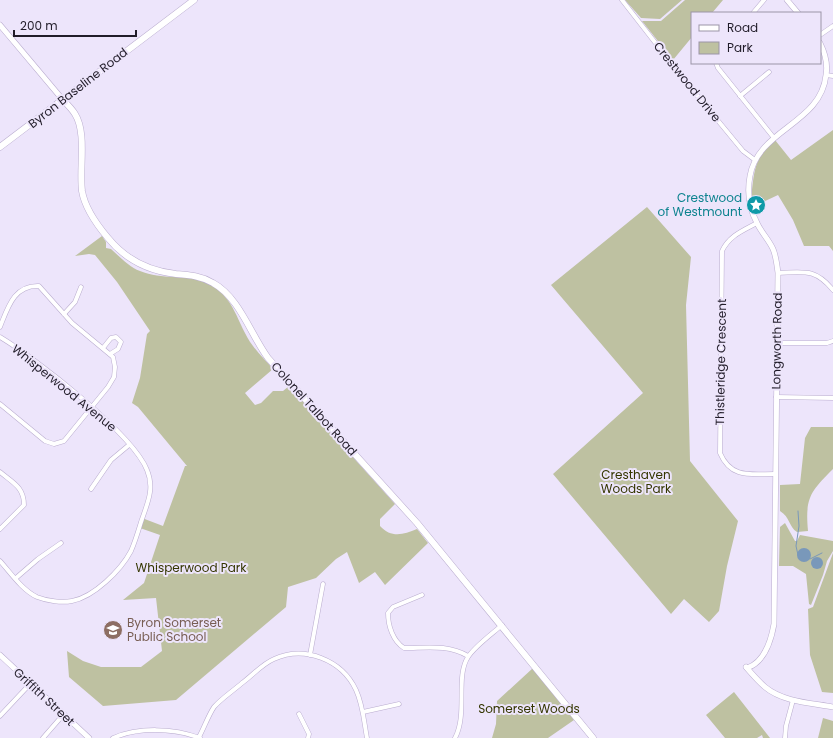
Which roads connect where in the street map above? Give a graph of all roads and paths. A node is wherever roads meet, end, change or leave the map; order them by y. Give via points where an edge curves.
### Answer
1 (194, 0) edge
2 (622, 0) edge
3 (764, 0) edge
4 (787, 0) edge
5 (754, 12) edge
6 (797, 12) edge
7 (0, 25) edge
8 (833, 26) edge
9 (821, 34) edge
10 (821, 45) edge
11 (716, 64) edge
12 (769, 72) dead end
13 (826, 75) junction
14 (833, 76) edge
15 (740, 96) junction
16 (63, 100) junction
17 (774, 138) junction
18 (0, 147) edge
19 (755, 160) junction
20 (757, 223) junction
21 (778, 273) junction
22 (81, 288) dead end
23 (833, 290) edge
24 (64, 314) junction
25 (0, 326) edge
26 (0, 337) edge
27 (833, 341) edge
28 (778, 342) junction
29 (103, 348) junction
30 (110, 354) junction
31 (776, 397) junction
32 (833, 398) edge
33 (0, 404) edge
34 (90, 407) junction
35 (129, 445) junction
36 (0, 472) edge
37 (775, 474) junction
38 (91, 488) dead end
39 (0, 529) edge
40 (61, 543) dead end
41 (0, 561) edge
42 (16, 578) junction
43 (323, 584) dead end
44 (422, 595) dead end
45 (502, 625) junction
46 (0, 655) edge
47 (310, 655) junction
48 (468, 656) junction
49 (30, 684) junction
50 (793, 700) junction
51 (399, 704) dead end
52 (833, 707) edge
53 (363, 712) junction
54 (299, 714) dead end
55 (63, 715) junction
56 (0, 716) edge
57 (42, 738) edge
58 (89, 738) edge
59 (113, 738) edge
60 (200, 738) edge
61 (308, 738) edge
62 (367, 738) edge
63 (455, 738) edge
64 (593, 738) edge
65 (785, 738) edge

1 - 16 main road, Byron Baseline Road
2 - 19 street, Crestwood Drive via 743,151
3 - 5 street
4 - 6 street
7 - 16 street
8 - 9 street
10 - 13 street, Longworth Road via 827,67
11 - 15 street
12 - 15 street
13 - 14 street
13 - 17 street, Longworth Road via 825,85 816,103 803,117
15 - 17 street
16 - 18 main road, Byron Baseline Road
16 - 45 main road, Colonel Talbot Road via 75,114 81,133 82,192 92,218 110,240 141,266 159,272 194,274 222,289 236,304 268,358 417,523
17 - 19 street, Longworth Road
19 - 20 street, Longworth Road via 748,193 750,208
20 - 21 street, Longworth Road via 773,250
20 - 37 street, Thistleridge Crescent via 733,236 722,252 720,453 724,463 740,474
21 - 23 street via 813,273 824,279
21 - 28 street, Longworth Road
22 - 24 street via 75,302
24 - 25 street via 43,289 31,286 12,297
24 - 29 street
26 - 34 street, Whisperwood Avenue
27 - 28 street
28 - 31 street, Longworth Road
29 - 30 street
29 - 30 street via 110,338 116,338 121,342 118,349
30 - 34 street via 114,362 114,377
31 - 32 street
31 - 37 street, Longworth Road
33 - 34 street via 45,441 54,444 64,441
34 - 35 street, Whisperwood Avenue via 117,430
35 - 38 street via 111,460
35 - 42 street, Whisperwood Avenue via 141,458 147,470 151,482 151,495 131,551 120,566 97,588 73,601 63,602 36,596
36 - 39 street via 19,488 24,495 24,505
37 - 50 street, Longworth Road via 774,624 769,646 753,666 746,667 766,688
40 - 42 street
41 - 42 street, Whisperwood Avenue
43 - 47 street
44 - 48 street via 393,606 388,613 388,622 396,642 404,648 441,647
45 - 48 street
45 - 64 main road, Colonel Talbot Road
46 - 49 street, Griffith Street
47 - 53 street via 325,659 342,670 355,689
47 - 60 street via 297,653 272,660 214,707
48 - 63 street via 463,672 461,722
49 - 55 street, Griffith Street
49 - 56 street
50 - 52 street
50 - 65 street
51 - 53 street
53 - 62 street
54 - 61 street via 309,734
55 - 57 street
55 - 58 street, Griffith Street
59 - 60 street via 143,730 172,731

